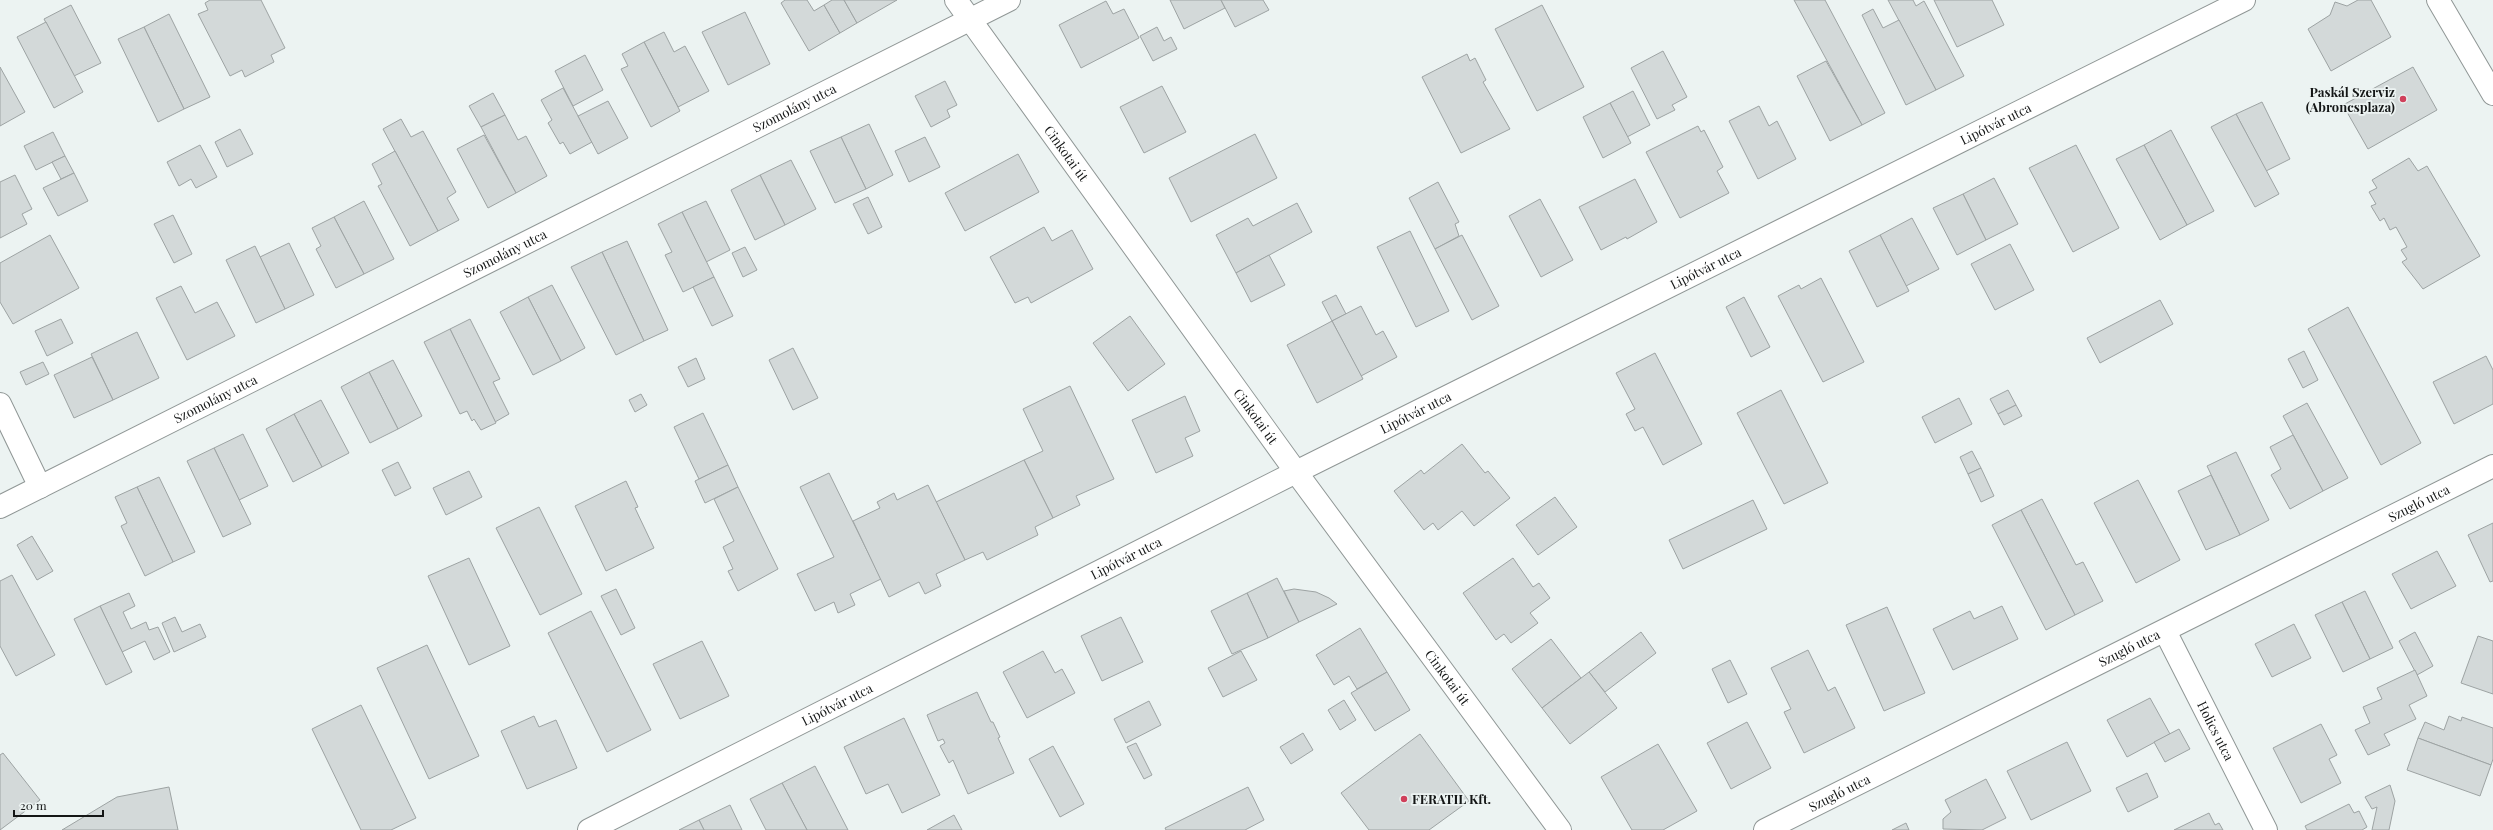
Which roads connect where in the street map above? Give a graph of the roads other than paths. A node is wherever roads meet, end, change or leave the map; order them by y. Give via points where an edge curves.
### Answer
1 (956, 0) edge
2 (1009, 0) edge
3 (2244, 0) edge
4 (2438, 0) edge
5 (970, 19) junction
6 (2493, 94) edge
7 (0, 404) edge
8 (2493, 466) edge
9 (1296, 472) junction
10 (40, 487) junction
11 (0, 507) edge
12 (2165, 631) junction
13 (589, 830) edge
14 (1560, 830) edge
15 (1765, 830) edge
16 (2266, 830) edge

1 - 5 street, Cinkotai út
2 - 5 street, Szomolány utca
3 - 9 street, Lipótvár utca
4 - 6 street
5 - 9 street, Cinkotai út
5 - 10 street, Szomolány utca
7 - 10 street
8 - 12 street, Szugló utca
9 - 13 street, Lipótvár utca
9 - 14 street, Cinkotai út
10 - 11 street, Szomolány utca
12 - 15 street, Szugló utca
12 - 16 street, Holics utca

